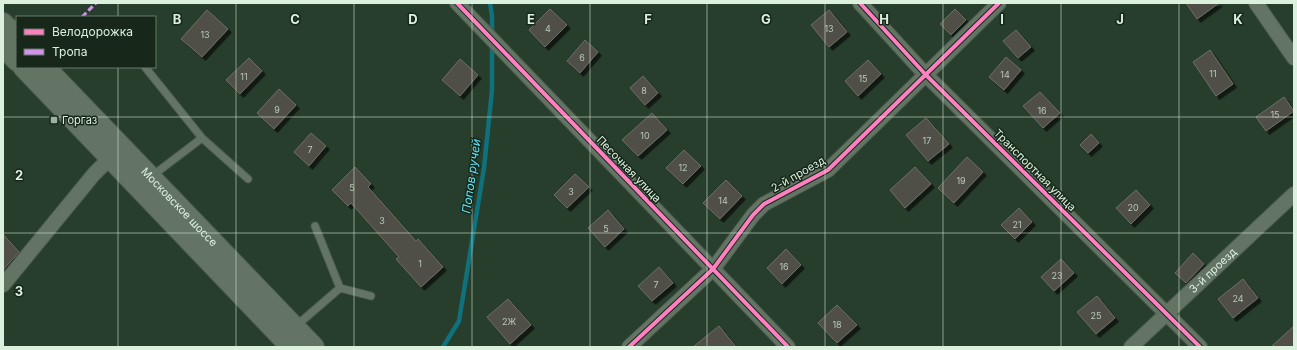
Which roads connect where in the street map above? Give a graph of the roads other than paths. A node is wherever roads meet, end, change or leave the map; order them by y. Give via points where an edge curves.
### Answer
1 (457, 3) edge
2 (860, 3) edge
3 (999, 3) edge
4 (1256, 3) edge
5 (3, 23) edge
6 (16, 36) edge
7 (3, 46) edge
8 (1294, 58) edge
9 (16, 60) edge
10 (24, 68) edge
11 (47, 68) edge
12 (147, 68) edge
13 (924, 74) junction
14 (202, 138) junction
15 (116, 153) junction
16 (150, 177) junction
17 (248, 179) dead end
18 (1294, 194) edge
19 (315, 226) dead end
20 (713, 269) junction
21 (3, 285) edge
22 (340, 288) junction
23 (371, 296) dead end
24 (1167, 313) junction
25 (295, 327) junction
26 (291, 347) edge
27 (314, 347) edge
28 (629, 347) edge
29 (788, 347) edge
30 (1131, 347) edge
31 (1200, 347) edge

1 - 20 street, Песочная улица
2 - 13 street, Транспортная улица
3 - 13 street, 2-й проезд
4 - 8 street
5 - 6 main road
7 - 9 main road
10 - 15 main road, Московское шоссе
11 - 15 main road, Московское шоссе
12 - 14 lane
13 - 20 street, 2-й проезд via 828,170 764,204
13 - 24 street, Транспортная улица
14 - 16 lane
14 - 17 lane
15 - 16 main road, Московское шоссе
15 - 21 street via 94,174
15 - 26 main road, Московское шоссе
16 - 25 main road, Московское шоссе
18 - 24 street, 3-й проезд
19 - 22 lane
20 - 28 street, 2-й проезд
20 - 29 street, Песочная улица
22 - 23 lane
22 - 25 lane
24 - 30 street, 3-й проезд
24 - 31 street, Транспортная улица
25 - 27 main road, Московское шоссе

